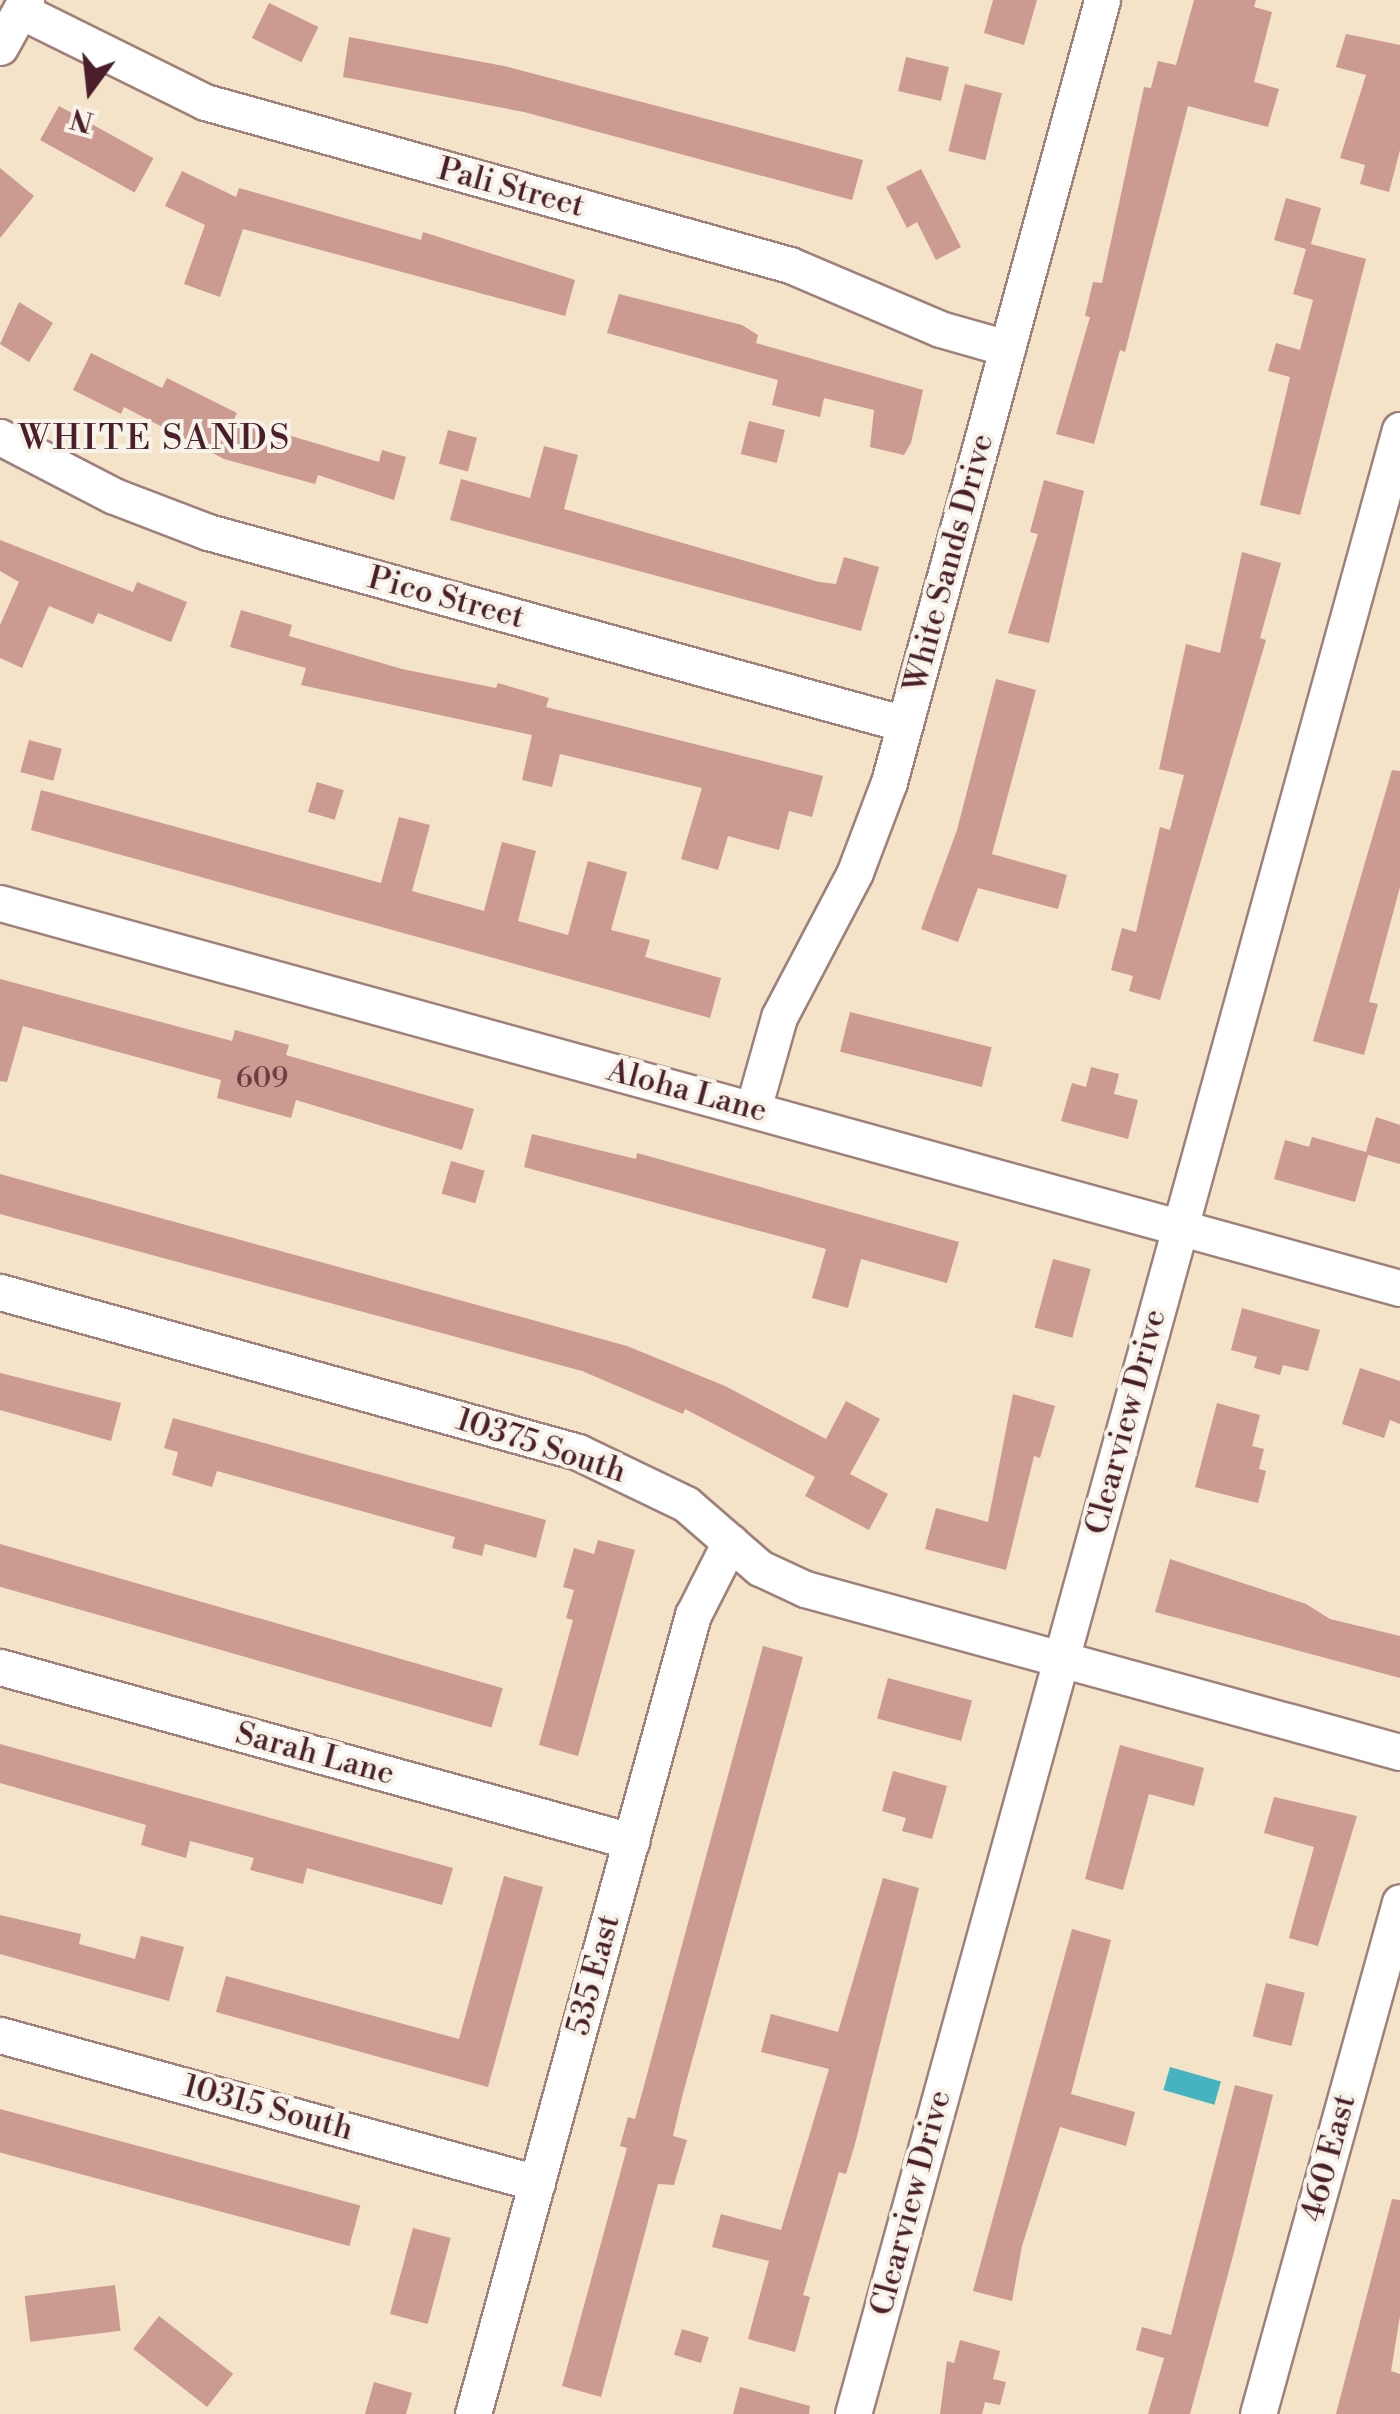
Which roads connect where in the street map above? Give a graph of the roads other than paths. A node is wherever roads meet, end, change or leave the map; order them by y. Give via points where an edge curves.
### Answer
1 (1102, 0) edge
2 (24, 6) edge
3 (0, 47) edge
4 (1007, 348) junction
5 (1400, 430) edge
6 (0, 438) edge
7 (1388, 524) edge
8 (904, 724) junction
9 (0, 902) edge
10 (753, 1109) junction
11 (1180, 1226) junction
12 (1387, 1284) edge
13 (0, 1292) edge
14 (730, 1542) junction
15 (1061, 1658) junction
16 (0, 1667) edge
17 (1400, 1752) edge
18 (631, 1841) junction
19 (1400, 1902) edge
20 (0, 2034) edge
21 (537, 2182) junction
22 (473, 2414) edge
23 (853, 2414) edge
24 (1258, 2414) edge

1 - 4 street, White Sands Drive
2 - 3 street
2 - 4 street, Pali Street via 204,102 816,273 940,329
4 - 8 street, White Sands Drive
5 - 7 street, Clearview Drive
6 - 8 street, Pico Street via 114,496 208,532
7 - 11 street, Clearview Drive
8 - 10 street, White Sands Drive via 873,831 779,1017
9 - 10 street, Aloha Lane
10 - 11 street, Aloha Lane
11 - 12 street, Aloha Lane
11 - 15 street, Clearview Drive
13 - 14 street, 10375 South via 578,1452 686,1504
14 - 15 street, 10375 South via 760,1568 805,1589
14 - 18 street, 535 East via 693,1615
15 - 17 street, 10375 South
15 - 23 street, Clearview Drive
16 - 18 street, Sarah Lane
18 - 21 street, 535 East
19 - 24 street, 460 East
20 - 21 street, 10315 South
21 - 22 street, 535 East

